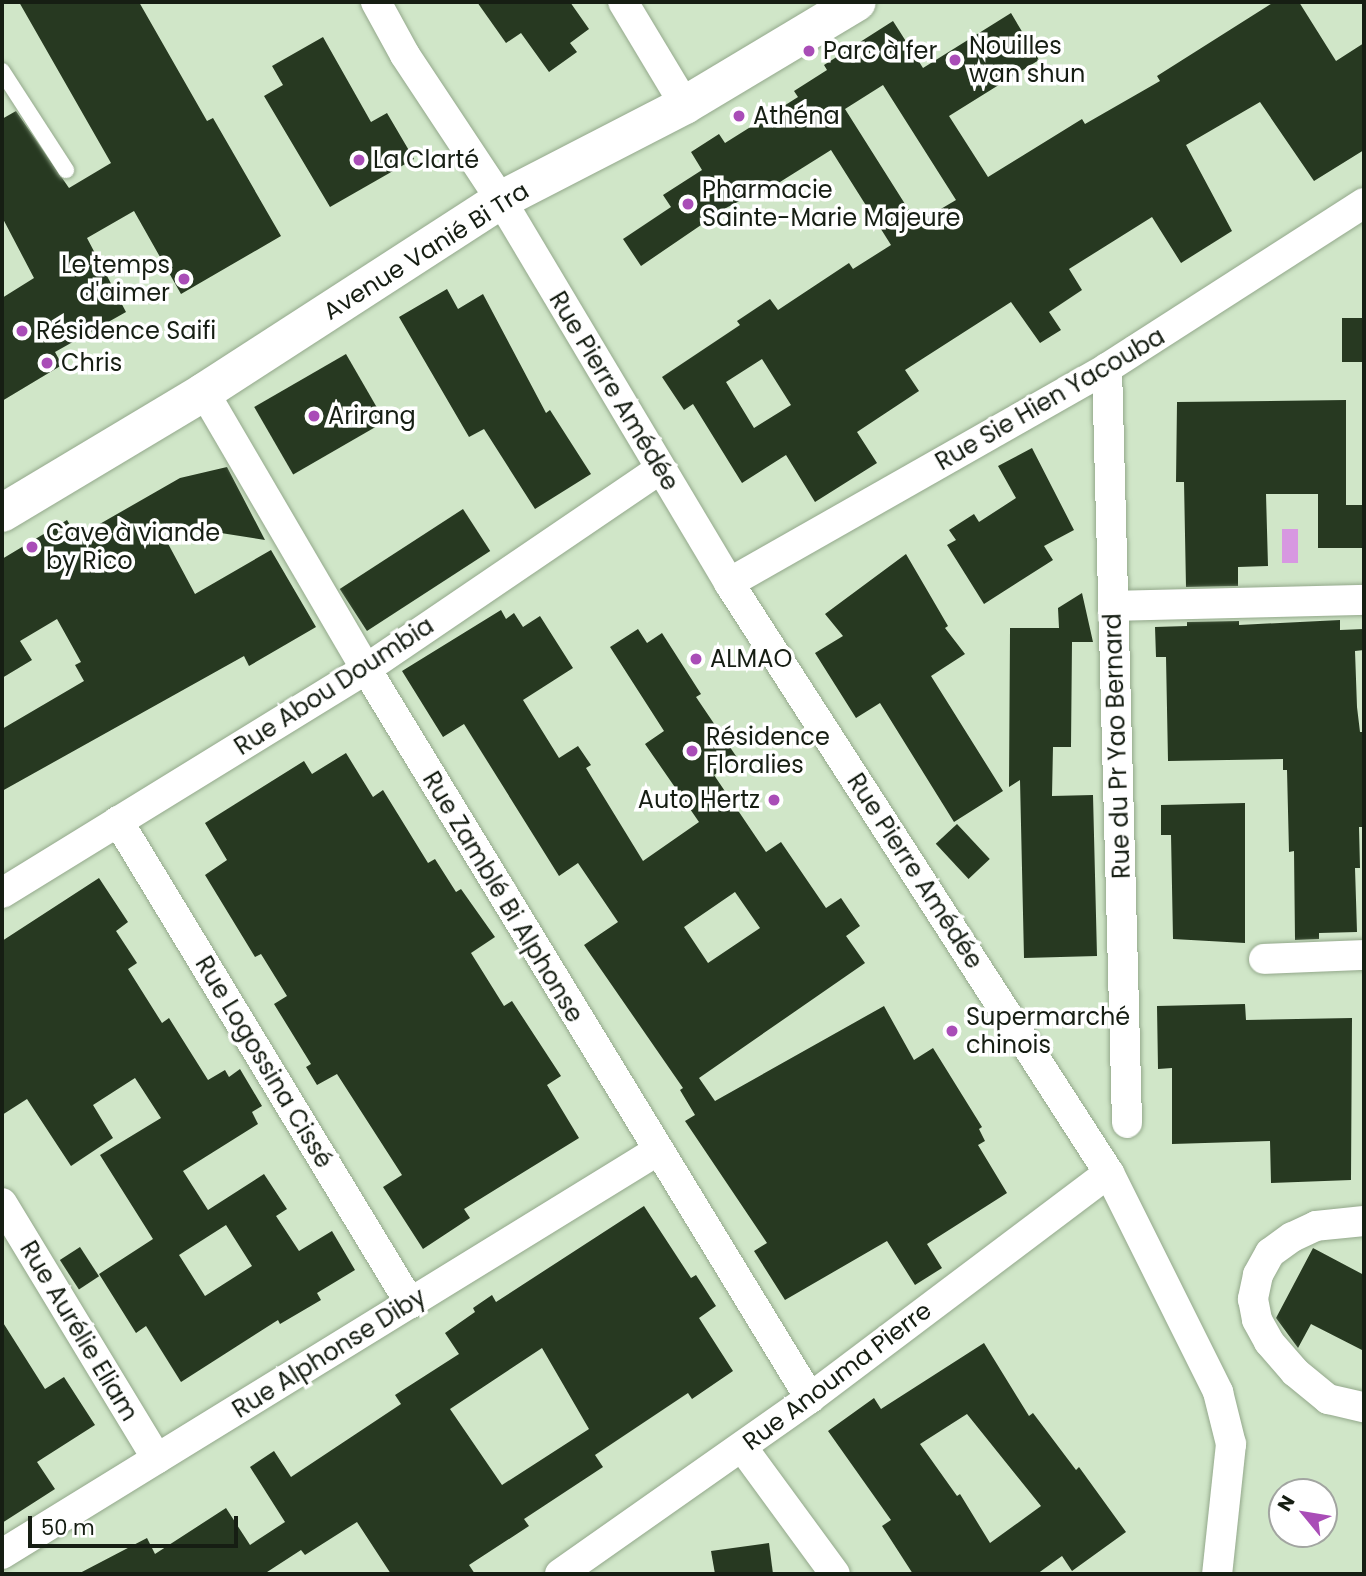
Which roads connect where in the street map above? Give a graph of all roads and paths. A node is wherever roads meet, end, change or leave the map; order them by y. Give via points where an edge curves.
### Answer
1 (376, 2) edge
2 (623, 2) edge
3 (857, 2) edge
4 (2, 71) edge
5 (685, 105) junction
6 (66, 170) dead end
7 (501, 200) junction
8 (1364, 203) edge
9 (1107, 368) junction
10 (204, 392) junction
11 (660, 469) junction
12 (2, 513) edge
13 (729, 583) junction
14 (1364, 600) edge
15 (1114, 606) junction
16 (366, 669) junction
17 (118, 821) junction
18 (2, 893) edge
19 (1364, 955) edge
20 (1264, 959) dead end
21 (1127, 1123) dead end
22 (657, 1151) junction
23 (1109, 1173) junction
24 (2, 1203) edge
25 (1364, 1221) edge
26 (410, 1303) junction
27 (810, 1398) junction
28 (1364, 1407) edge
29 (742, 1447) junction
30 (157, 1459) junction
31 (2, 1554) edge
32 (560, 1574) edge
33 (835, 1574) edge
34 (1217, 1574) edge

1 - 7 street, Rue Pierre Amédée via 411,64
2 - 5 street
3 - 5 street, Avenue Vanié Bi Tra
4 - 6 lane
5 - 7 street, Avenue Vanié Bi Tra
7 - 10 street, Avenue Vanié Bi Tra
7 - 11 street, Rue Pierre Amédée
8 - 9 street, Rue Sie Hien Yacouba
9 - 13 street, Rue Sie Hien Yacouba
9 - 15 street, Rue du Pr Yao Bernard
10 - 12 street, Avenue Vanié Bi Tra
10 - 16 street, Rue Zamblé Bi Alphonse
11 - 13 street, Rue Pierre Amédée
11 - 16 street, Rue Abou Doumbia
13 - 23 street, Rue Pierre Amédée
14 - 15 street
15 - 21 street, Rue du Pr Yao Bernard
16 - 17 street, Rue Abou Doumbia
16 - 22 street, Rue Zamblé Bi Alphonse
17 - 18 street, Rue Abou Doumbia
17 - 26 street, Rue Logossina Cissé
19 - 20 street
22 - 26 street, Rue Alphonse Diby
22 - 27 street, Rue Zamblé Bi Alphonse
23 - 27 street, Rue Anouma Pierre
23 - 34 street, Rue Pierre Amédée via 1221,1405 1231,1444
24 - 30 street, Rue Aurélie Eliam
25 - 28 street via 1316,1226 1292,1237 1270,1253 1258,1275 1254,1299 1257,1320 1269,1342 1295,1372 1328,1398
26 - 30 street, Rue Alphonse Diby
27 - 29 street, Rue Anouma Pierre
29 - 32 street, Rue Anouma Pierre
29 - 33 street
30 - 31 street, Rue Alphonse Diby

